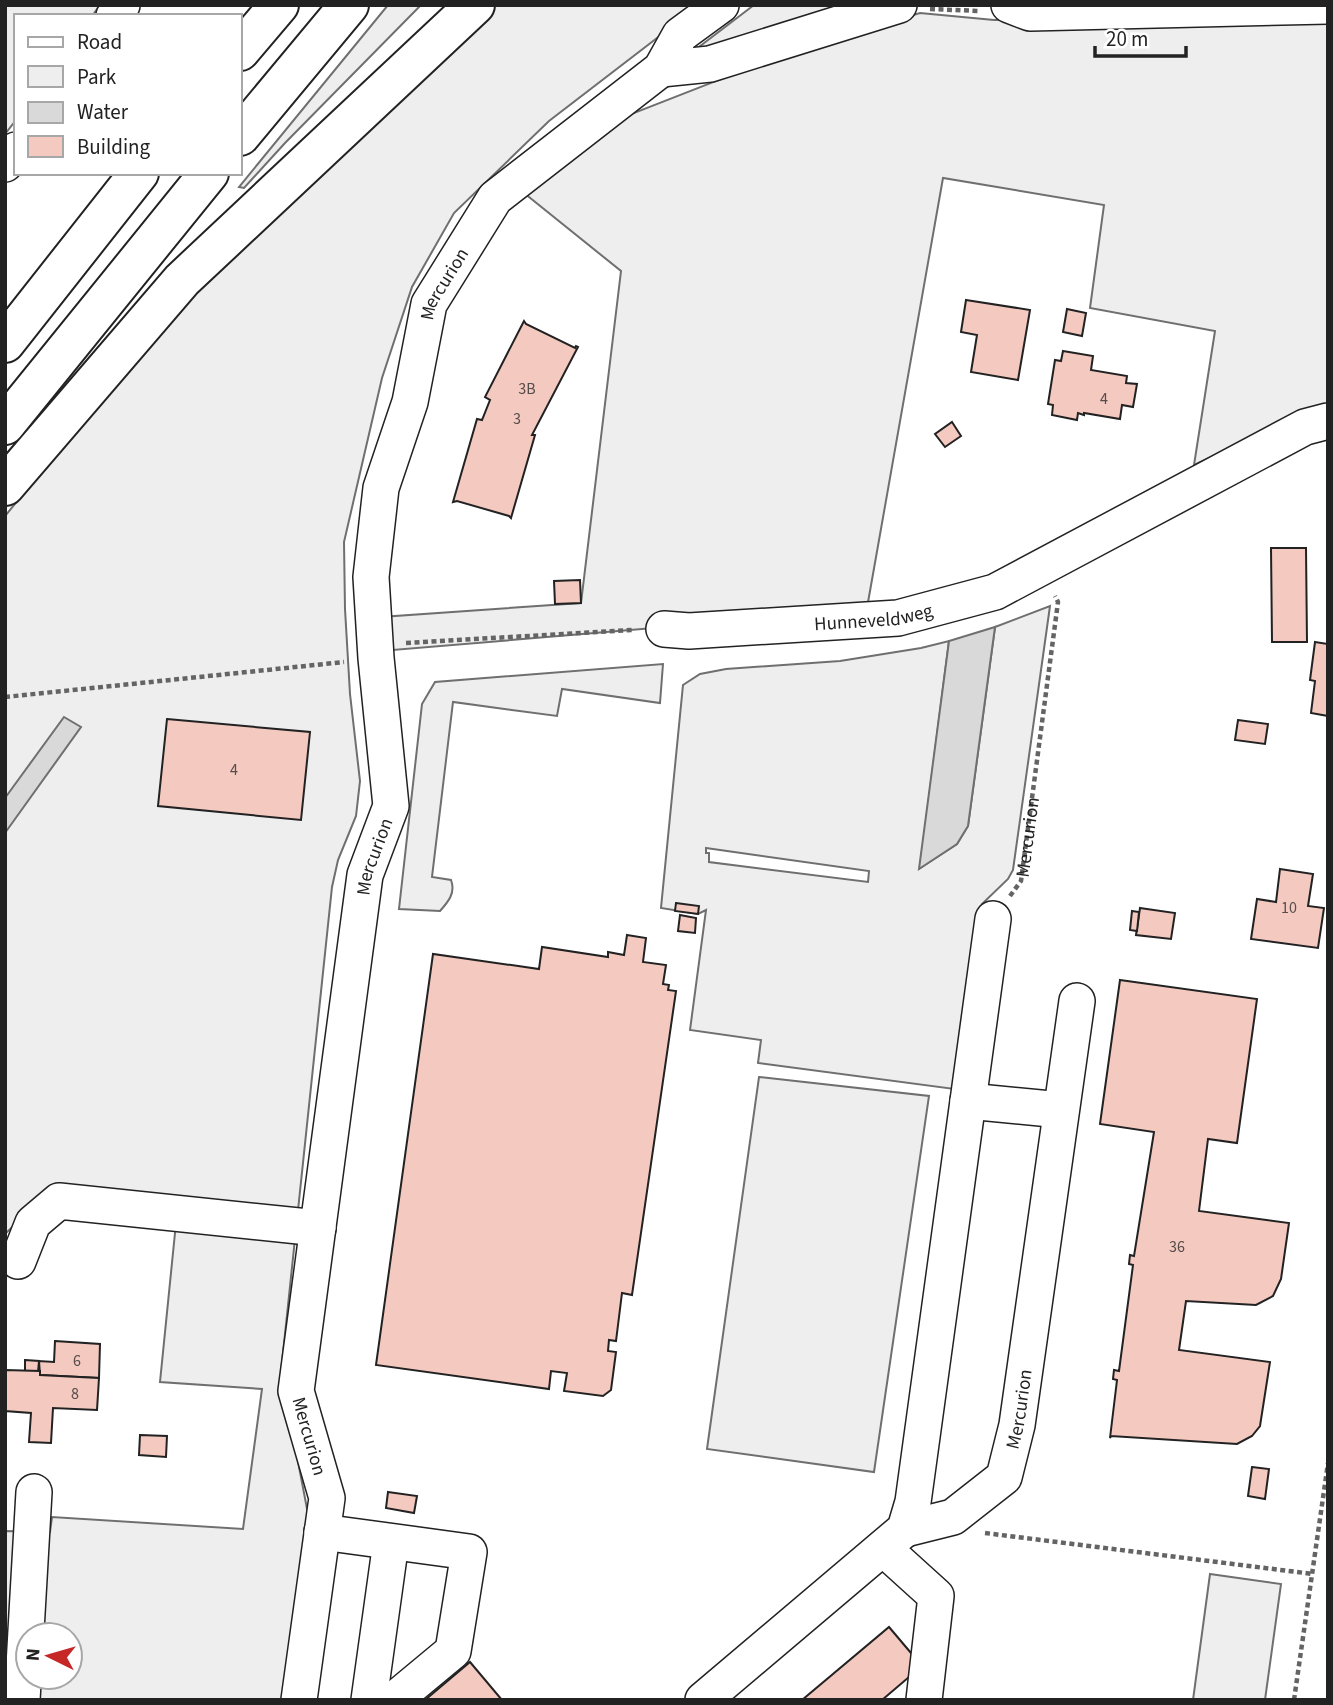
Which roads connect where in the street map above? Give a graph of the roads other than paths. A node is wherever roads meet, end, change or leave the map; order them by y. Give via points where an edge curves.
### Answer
1 (279, 5) edge
2 (349, 5) edge
3 (475, 5) edge
4 (721, 5) edge
5 (1009, 5) edge
6 (896, 6) edge
7 (1328, 6) edge
8 (242, 49) edge
9 (661, 69) junction
10 (242, 134) edge
11 (137, 175) edge
12 (207, 175) edge
13 (5, 342) edge
14 (1328, 421) edge
15 (5, 425) edge
16 (5, 486) edge
17 (664, 629) road end
18 (993, 919) road end
19 (1077, 1001) dead end
20 (968, 1101) junction
21 (1061, 1110) junction
22 (318, 1228) junction
23 (18, 1261) dead end
24 (34, 1492) dead end
25 (322, 1532) junction
26 (894, 1538) junction
27 (391, 1542) junction
28 (925, 1688) edge
29 (23, 1700) edge
30 (299, 1700) edge
31 (369, 1700) edge
32 (394, 1700) edge
33 (703, 1700) edge
34 (897, 1700) edge

1 - 8 highway
2 - 10 highway
3 - 16 highway via 182,280
4 - 9 street, Mercurion via 680,35
5 - 7 street via 1030,13
6 - 9 street via 710,64
9 - 22 street, Mercurion via 495,198 429,304 410,402 381,488 371,577 391,806 365,875
11 - 13 highway
12 - 15 highway
14 - 17 street, Hunneveldweg via 1305,427 995,592 898,618
18 - 20 street
19 - 21 street, Mercurion
20 - 21 street
20 - 26 street via 913,1502
21 - 26 street, Mercurion via 1017,1425 1004,1477 953,1517
22 - 23 street via 59,1201 33,1223
22 - 25 street, Mercurion via 296,1391 327,1498
24 - 29 street
25 - 27 street
25 - 30 street, Mercurion
26 - 28 street via 936,1596
26 - 33 street, Mercurion
27 - 31 street
27 - 32 street via 469,1552 453,1651
28 - 34 street

